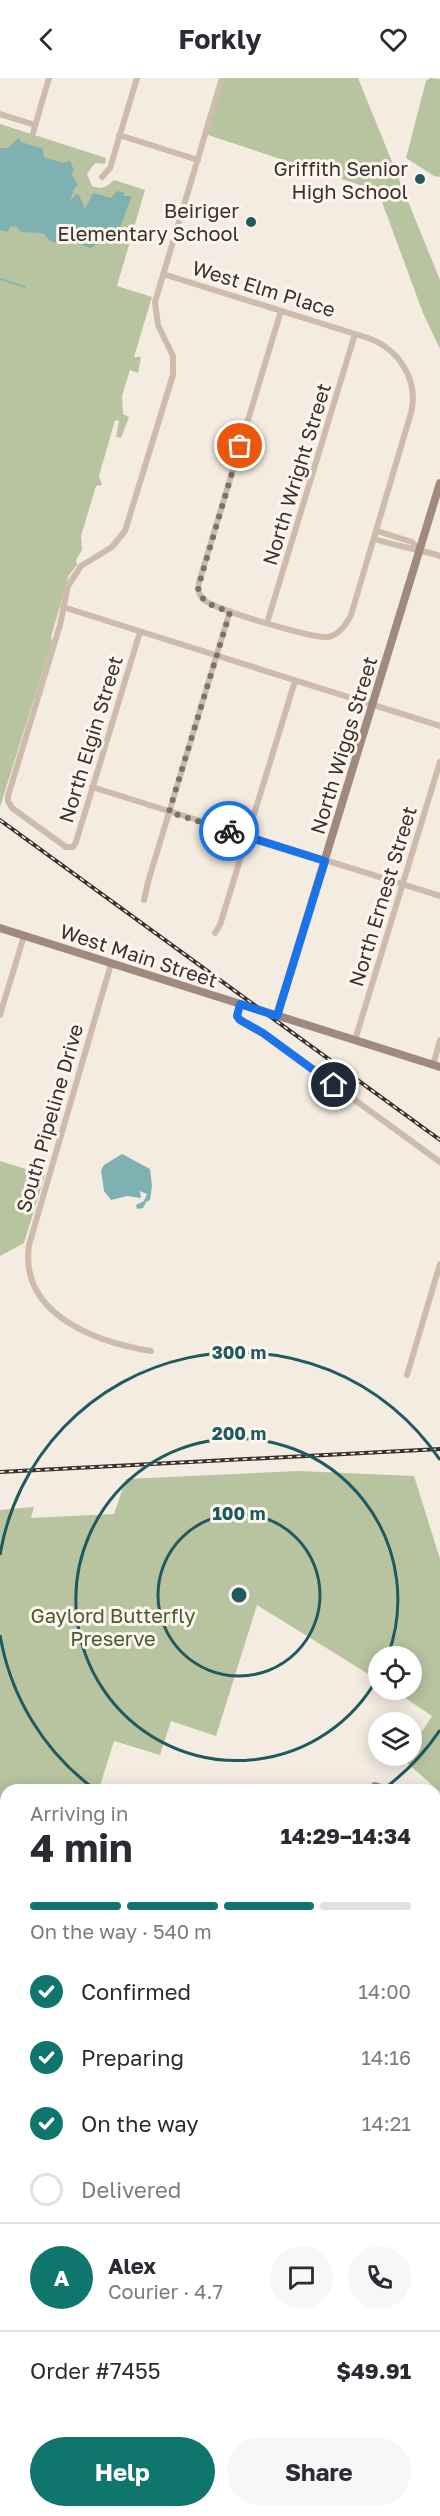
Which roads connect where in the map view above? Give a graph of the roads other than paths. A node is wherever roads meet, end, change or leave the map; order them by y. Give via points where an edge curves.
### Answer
1 (49, 78) edge
2 (137, 78) edge
3 (222, 78) edge
4 (0, 114) edge
5 (35, 125) junction
6 (33, 133) dead end
7 (119, 135) junction
8 (198, 160) junction
9 (102, 177) dead end
10 (163, 274) junction
11 (281, 311) junction
12 (355, 334) junction
13 (440, 483) edge
14 (377, 531) junction
15 (374, 539) junction
16 (420, 550) junction
17 (440, 556) edge
18 (63, 607) junction
19 (230, 612) junction
20 (267, 623) junction
21 (140, 632) junction
22 (217, 656) junction
23 (294, 681) junction
24 (372, 705) junction
25 (440, 726) edge
26 (440, 762) edge
27 (92, 787) junction
28 (169, 812) junction
29 (247, 836) junction
30 (325, 861) junction
31 (402, 885) junction
32 (440, 896) edge
33 (144, 900) dead end
34 (0, 928) edge
35 (215, 933) dead end
36 (24, 936) junction
37 (111, 964) junction
38 (240, 1004) junction
39 (0, 1015) edge
40 (277, 1016) junction
41 (355, 1040) junction
42 (440, 1040) edge
43 (436, 1066) edge
44 (440, 1162) edge
45 (440, 1264) edge
46 (151, 1351) dead end
47 (407, 1375) dead end

1 - 5 street
2 - 7 street
3 - 8 street
4 - 5 street
5 - 6 street
7 - 8 street
7 - 9 street via 110,168
8 - 10 street
10 - 11 street, West Elm Place
10 - 18 street via 155,310 172,356 172,382 128,527 116,544 77,570
11 - 12 street, West Elm Place
11 - 19 street, West Elm Place via 199,582 199,594 207,603
12 - 14 street, West Elm Place via 394,352 413,391 411,413
12 - 20 street, North Wright Street
13 - 16 street, North Wiggs Street
14 - 15 street, West Elm Place
14 - 16 street via 412,542
15 - 16 street
15 - 20 street, West Elm Place via 351,615 338,632 316,637
16 - 17 street
16 - 24 street, North Wiggs Street
18 - 21 street
18 - 27 street, North Elgin Street via 8,803 70,848 76,842
19 - 20 street, West Elm Place
19 - 22 street
21 - 22 street
21 - 27 street, North Elgin Street
22 - 23 street
22 - 28 street
23 - 24 street
23 - 29 street
24 - 25 street
24 - 30 street, North Wiggs Street
26 - 31 street, North Ernest Street
27 - 28 street
28 - 29 street
28 - 33 street
29 - 30 street
29 - 35 street
30 - 31 street
30 - 40 street, North Wiggs Street
31 - 32 street
31 - 41 street, North Ernest Street
34 - 36 street, West Main Street
36 - 37 street, West Main Street
36 - 39 street
37 - 38 street, West Main Street
37 - 46 street, South Pipeline Drive via 29,1245 28,1265 38,1294 66,1321 108,1341
38 - 40 street, West Main Street
38 - 44 street via 240,1020
40 - 41 street, West Main Street
41 - 43 street, West Main Street
42 - 43 street
45 - 47 street

